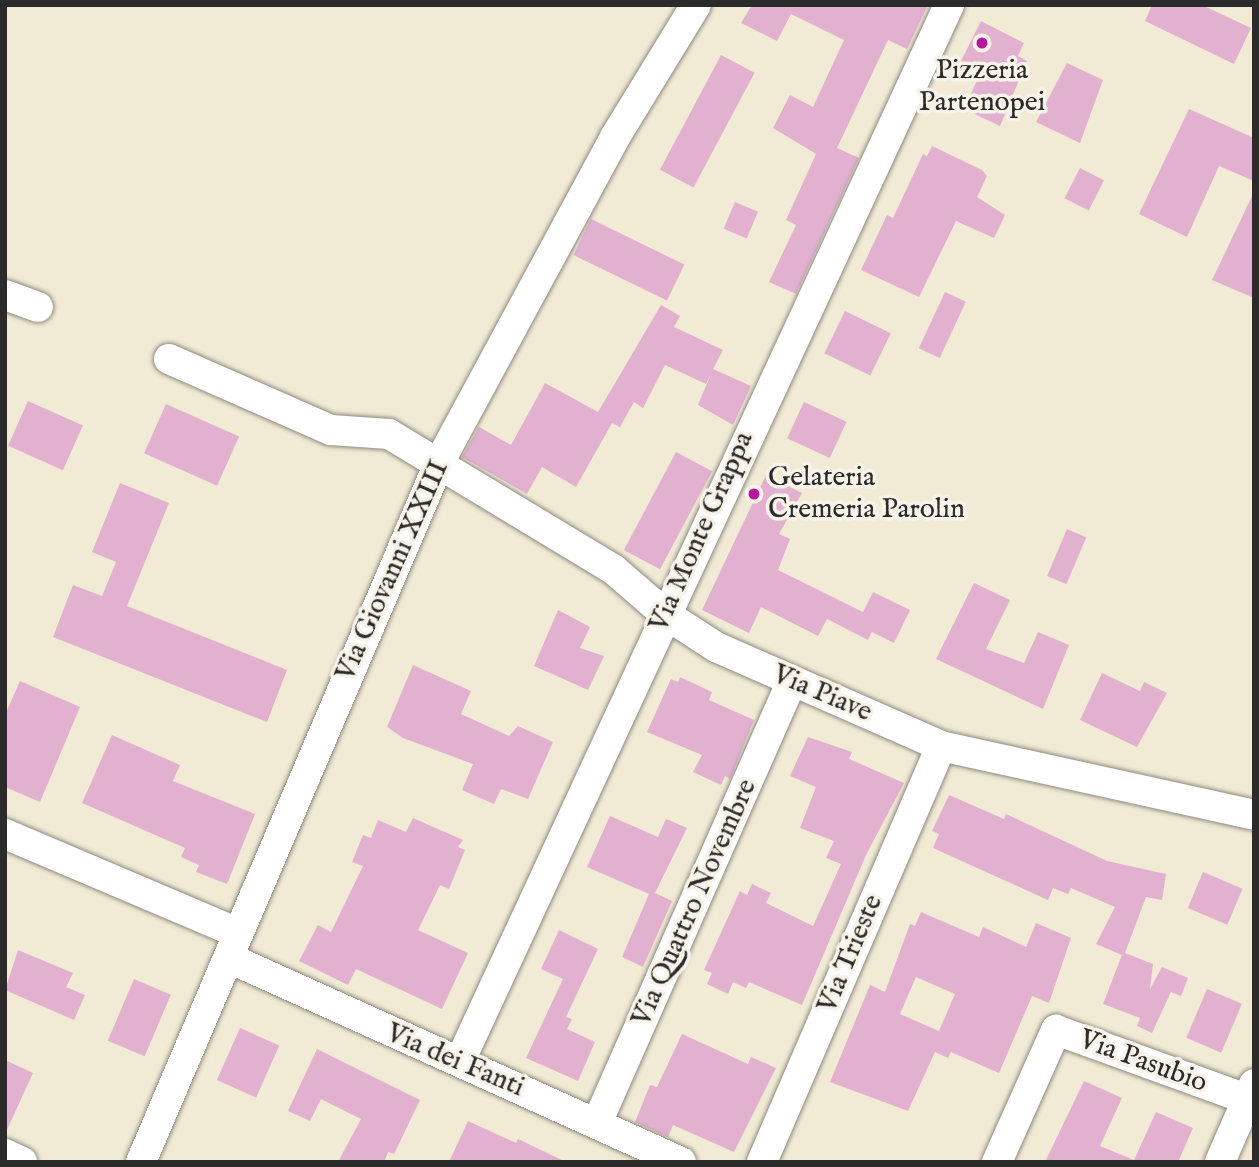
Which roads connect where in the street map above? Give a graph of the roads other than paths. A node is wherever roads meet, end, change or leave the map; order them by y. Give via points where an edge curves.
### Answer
1 (696, 5) edge
2 (949, 5) edge
3 (5, 295) edge
4 (38, 307) dead end
5 (169, 359) dead end
6 (440, 461) junction
7 (665, 614) junction
8 (791, 683) junction
9 (941, 746) junction
10 (1254, 815) edge
11 (5, 834) edge
12 (232, 945) junction
13 (460, 1061) junction
14 (1250, 1091) edge
15 (597, 1123) junction
16 (5, 1154) edge
17 (22, 1162) edge
18 (141, 1162) edge
19 (681, 1162) edge
20 (762, 1162) edge
21 (997, 1162) edge
22 (1220, 1162) edge

1 - 6 street, Via Giovanni XXIII via 615,137
2 - 7 street, Via Monte Grappa
3 - 4 street
5 - 6 street, Via Piave via 331,430 389,434
6 - 7 street, Via Piave via 613,569
6 - 12 street, Via Giovanni XXIII
7 - 8 street, Via Piave via 716,647
7 - 13 street, Via Monte Grappa
8 - 9 street, Via Piave
8 - 15 street, Via Quattro Novembre
9 - 10 street, Via Piave
9 - 20 street, Via Trieste
11 - 12 street, Via dei Fanti
12 - 13 street, Via dei Fanti
12 - 18 street, Via Giovanni XXIII
13 - 15 street, Via dei Fanti
14 - 21 street, Via Pasubio via 1056,1030
14 - 22 street
15 - 19 street, Via dei Fanti
16 - 17 street

